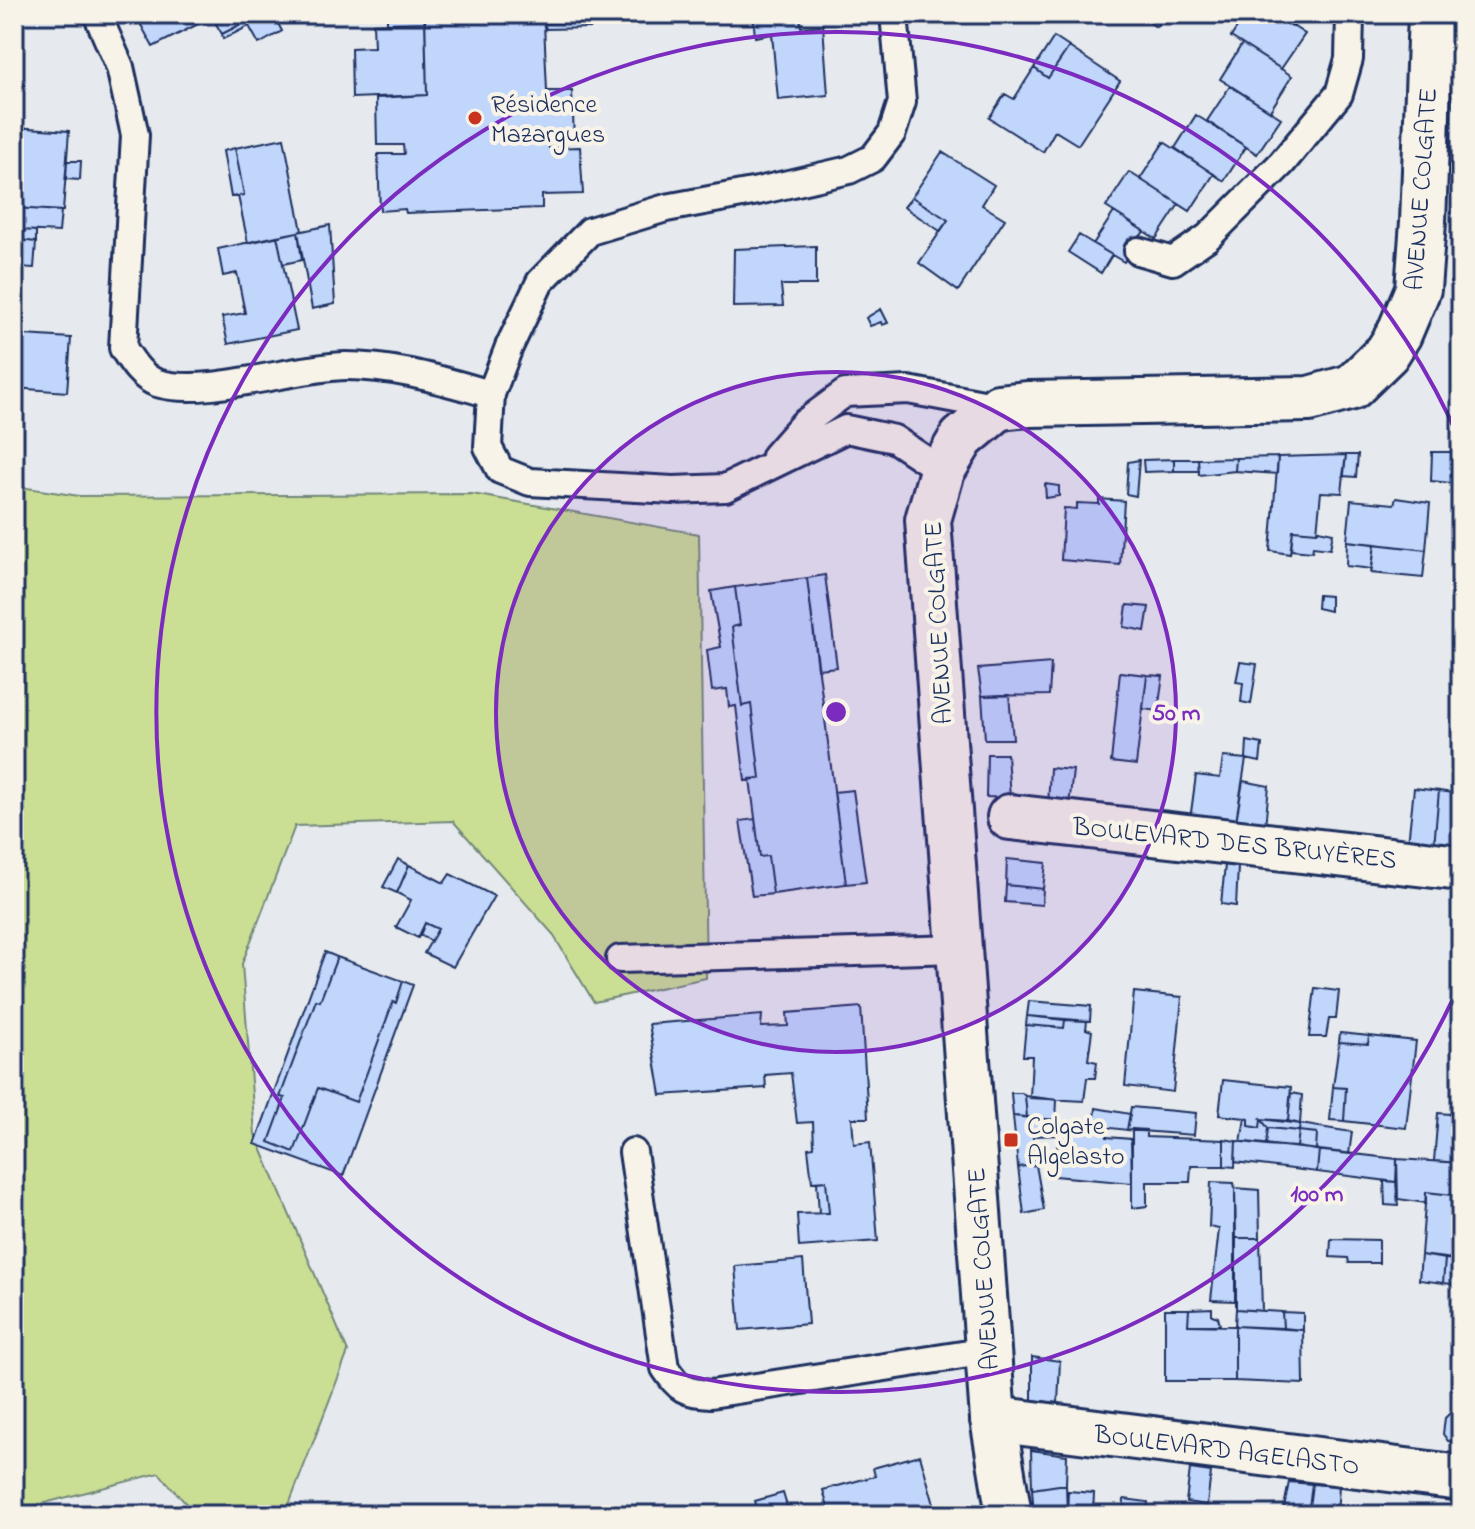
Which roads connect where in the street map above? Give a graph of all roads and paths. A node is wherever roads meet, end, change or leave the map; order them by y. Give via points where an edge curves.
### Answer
1 (97, 14) edge
2 (894, 14) edge
3 (1350, 14) edge
4 (1431, 14) edge
5 (1138, 251) dead end
6 (491, 394) junction
7 (999, 407) junction
8 (767, 465) junction
9 (942, 471) junction
10 (1010, 817) dead end
11 (1461, 868) edge
12 (958, 949) junction
13 (620, 959) dead end
14 (633, 1152) dead end
15 (988, 1351) junction
16 (993, 1419) junction
17 (1461, 1478) edge
18 (1009, 1515) edge

1 - 6 lane via 120,67 135,135 123,348 137,370 156,382 194,387 346,366 409,371
2 - 6 lane via 902,102 892,133 873,158 849,170 666,208 590,231 540,282
3 - 5 lane via 1349,59 1339,94 1282,163 1208,237 1173,261
4 - 7 street, AVENUE COLGATE via 1418,289 1387,353 1352,387 1309,399
6 - 8 lane via 488,447 500,470 530,482 725,488
7 - 8 lane via 908,390 845,393 803,424
7 - 9 street, AVENUE COLGATE via 962,438
8 - 9 lane via 846,429 894,439
9 - 12 street, AVENUE COLGATE via 928,520
10 - 11 street, BOULEVARD DES BRUYÈRES
12 - 13 lane
12 - 15 street, AVENUE COLGATE
14 - 15 lane via 665,1368 678,1386 711,1394
15 - 16 street, AVENUE COLGATE
16 - 17 street, BOULEVARD AGELASTO
16 - 18 street, AVENUE COLGATE

